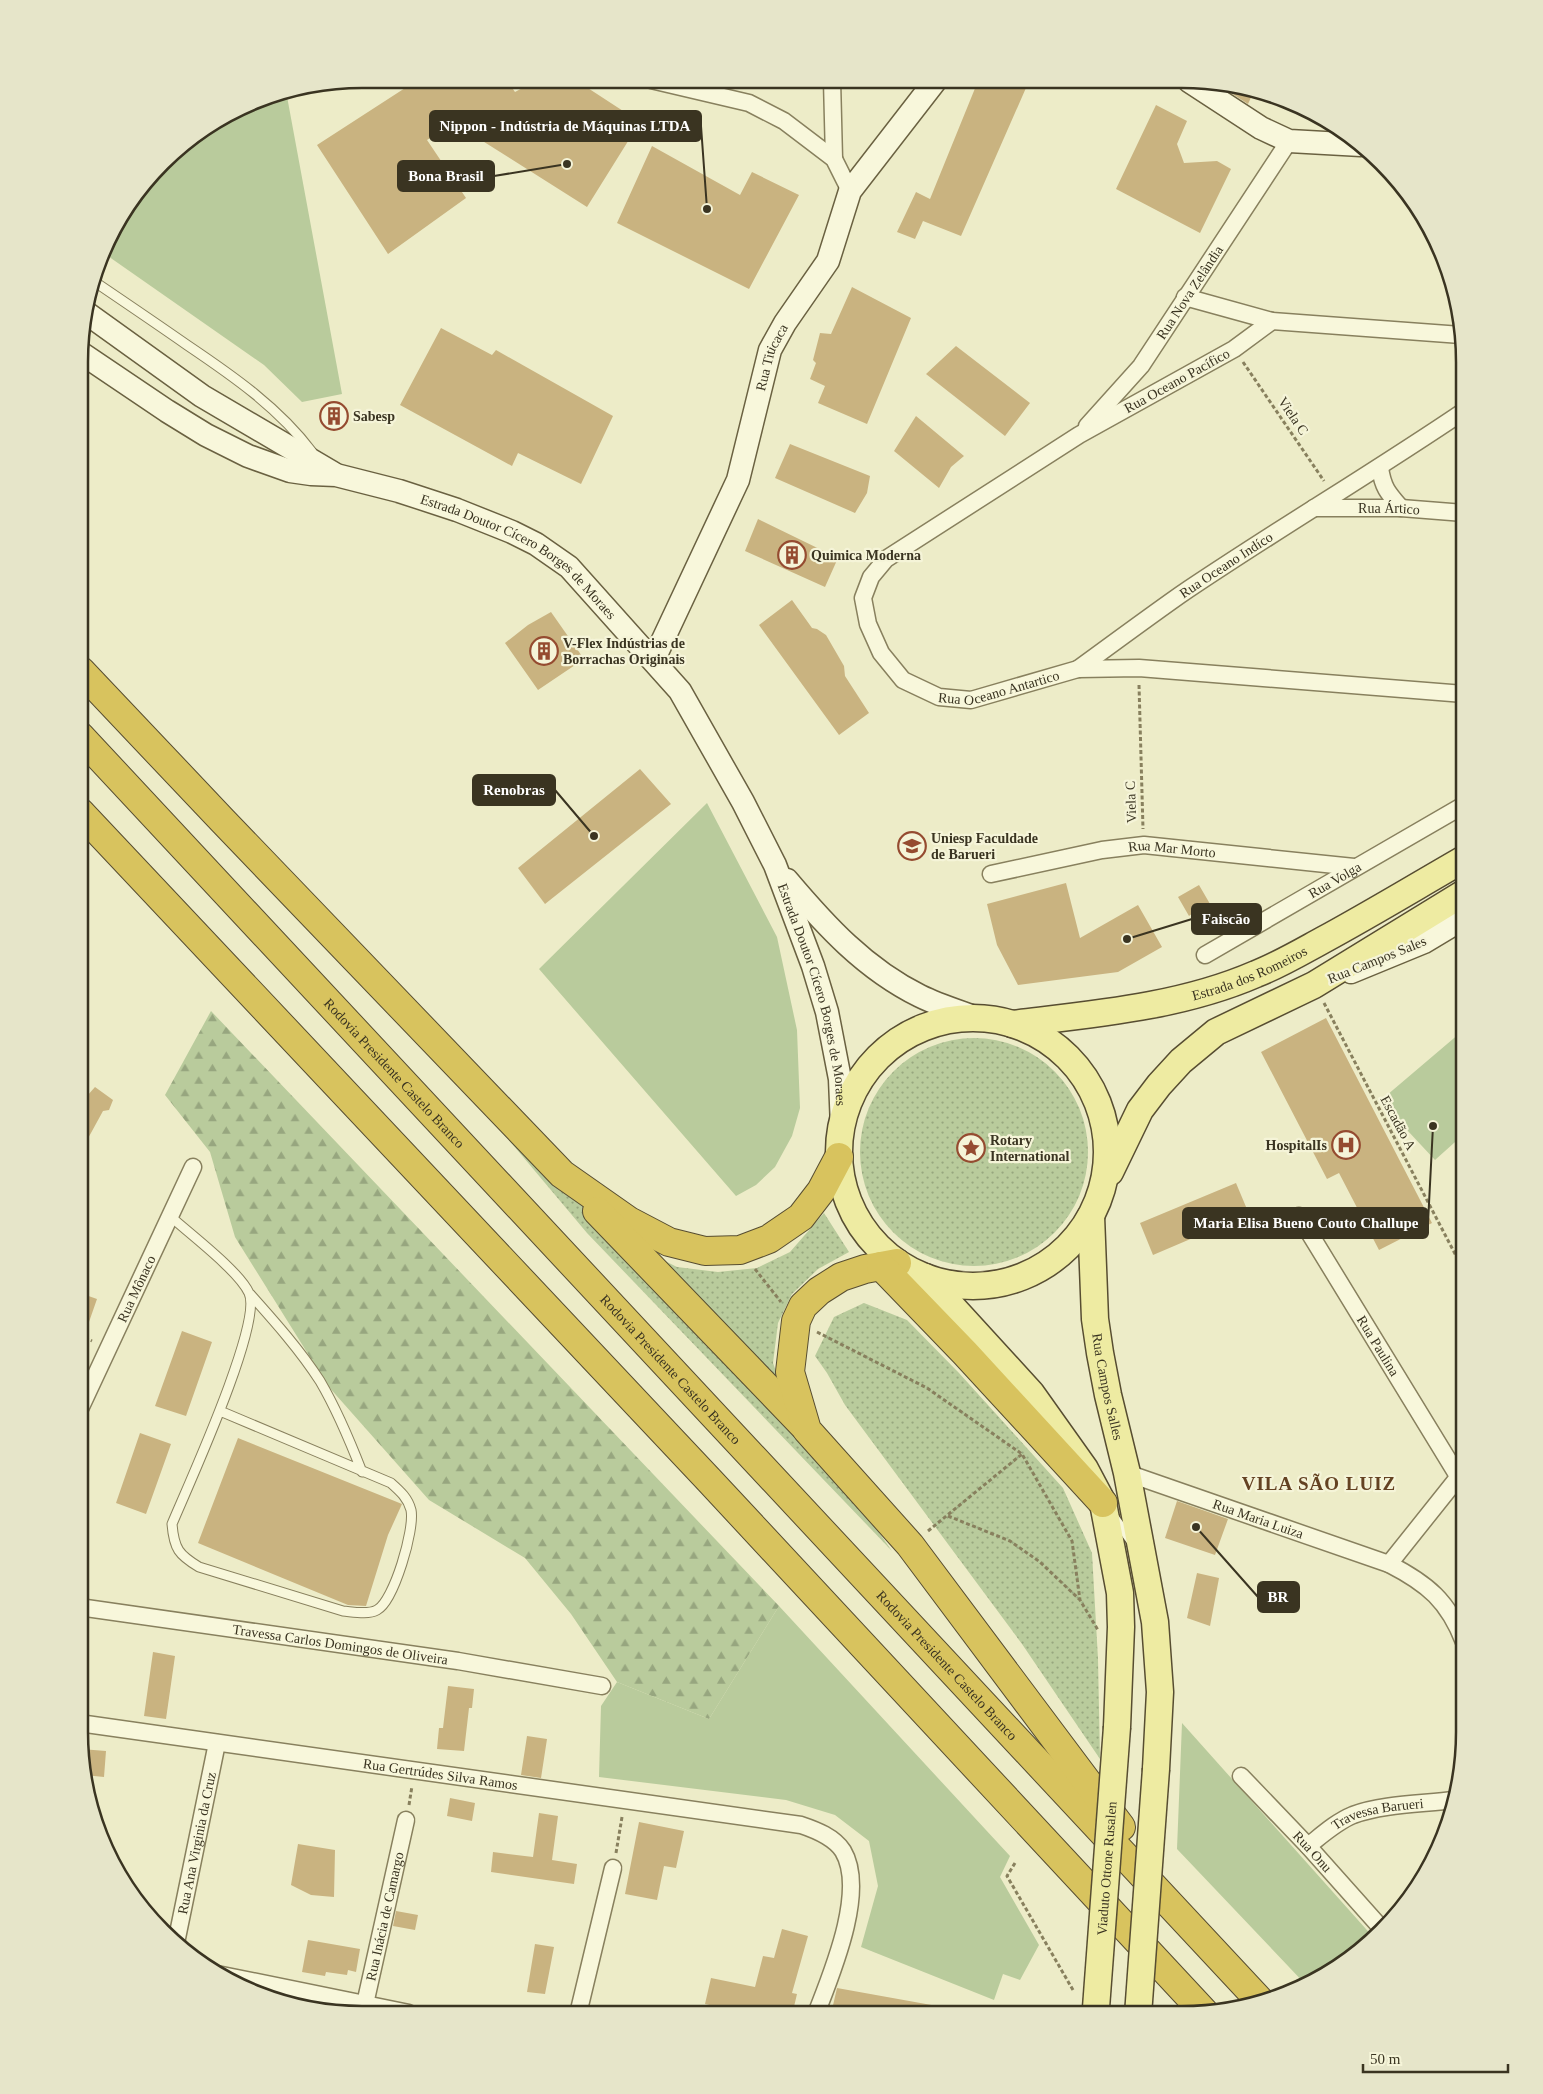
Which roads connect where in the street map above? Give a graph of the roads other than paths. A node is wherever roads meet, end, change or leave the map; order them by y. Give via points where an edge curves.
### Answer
1 (680, 87) edge
2 (832, 87) edge
3 (931, 87) edge
4 (1199, 88) edge
5 (1288, 141) junction
6 (1350, 145) edge
7 (834, 159) junction
8 (850, 191) junction
9 (99, 284) edge
10 (1186, 297) junction
11 (91, 317) edge
12 (1272, 321) junction
13 (1454, 334) edge
14 (87, 357) edge
15 (1456, 416) edge
16 (1079, 435) junction
17 (1380, 468) junction
18 (329, 471) junction
19 (1313, 508) junction
20 (1401, 508) junction
21 (1456, 511) edge
22 (654, 659) junction
23 (1078, 669) junction
24 (87, 677) edge
25 (1456, 693) edge
26 (87, 744) edge
27 (1456, 810) edge
28 (87, 819) edge
29 (1456, 864) edge
30 (775, 866) junction
31 (1354, 867) junction
32 (991, 874) dead end
33 (1456, 898) edge
34 (1456, 923) edge
35 (1205, 955) dead end
36 (1314, 985) junction
37 (977, 1018) junction
38 (1011, 1024) junction
39 (842, 1127) junction
40 (840, 1157) junction
41 (193, 1167) dead end
42 (562, 1174) junction
43 (1103, 1186) junction
44 (170, 1216) junction
45 (1091, 1216) junction
46 (1299, 1216) dead end
47 (889, 1264) junction
48 (924, 1277) junction
49 (250, 1294) junction
50 (87, 1394) edge
51 (220, 1412) junction
52 (807, 1430) junction
53 (1456, 1465) edge
54 (362, 1472) junction
55 (1127, 1473) junction
56 (1456, 1479) edge
57 (1103, 1503) junction
58 (1143, 1556) junction
59 (1390, 1564) junction
60 (87, 1608) edge
61 (1456, 1623) edge
62 (602, 1686) dead end
63 (87, 1724) edge
64 (1117, 1727) joint
65 (217, 1743) junction
66 (1241, 1776) dead end
67 (1447, 1801) edge
68 (406, 1820) road end
69 (1308, 1846) junction
70 (613, 1868) road end
71 (1377, 1924) edge
72 (178, 1936) edge
73 (1218, 1956) junction
74 (245, 1980) edge
75 (1256, 1996) edge
76 (355, 2006) edge
77 (364, 2006) edge
78 (580, 2006) edge
79 (819, 2006) edge
80 (1095, 2006) edge
81 (1139, 2006) edge
82 (1198, 2006) edge

1 - 7 street via 749,103 784,121
2 - 7 street
3 - 8 street, Rua Titicaca
4 - 5 street via 1261,128
5 - 6 street
5 - 10 street, Rua Nova Zelândia
7 - 8 street
8 - 22 street, Rua Titicaca via 828,261 770,350 738,480
9 - 18 lane via 234,377 300,436
10 - 12 street
10 - 16 street, Rua Nova Zelândia via 1141,366
11 - 18 street, Estrada Doutor Cícero Borges de Moraes via 202,396
12 - 13 street
12 - 16 street, Rua Oceano Pacífico via 1234,349
14 - 18 street, Estrada Doutor Cícero Borges de Moraes via 206,435 248,456 290,471 311,474
15 - 17 street, Rua Oceano Indíco
16 - 23 street, Rua Oceano Antartico via 886,559 870,577 863,598 868,624 881,653 903,680 939,697 971,700
17 - 19 street, Rua Oceano Indíco
17 - 20 street via 1382,484
18 - 22 street, Estrada Doutor Cícero Borges de Moraes via 458,510 536,544 569,566
19 - 20 street, Rua Ártico
19 - 23 street, Rua Oceano Indíco via 1180,596
20 - 21 street, Rua Ártico
22 - 30 street, Estrada Doutor Cícero Borges de Moraes via 680,691
23 - 25 street, Rua Oceano Antartico via 1139,668
24 - 42 highway
26 - 73 highway, Rodovia Presidente Castelo Branco
27 - 31 street, Rua Volga
28 - 82 highway
29 - 38 main road, Estrada dos Romeiros via 1256,975 1143,1006
30 - 37 street, Estrada Doutor Cícero Borges de Moraes via 848,947 881,972 920,996
30 - 39 street, Estrada Doutor Cícero Borges de Moraes via 827,1012 840,1079
31 - 32 street, Rua Mar Morto via 1144,845 1102,850
31 - 35 street, Rua Volga
33 - 36 main road
34 - 36 street, Rua Campos Sales via 1424,942
36 - 43 main road via 1216,1032 1181,1061 1140,1110
37 - 38 main road
37 - 39 main road via 950,1020 924,1027 900,1039 862,1076 849,1101
38 - 43 main road via 1035,1033 1057,1047 1090,1086 1106,1135 1107,1161
39 - 40 main road
40 - 42 highway via 821,1191 800,1217 770,1239 740,1250 705,1251 669,1242 629,1221
40 - 47 main road via 843,1181 854,1212
41 - 44 street, Rua Mônaco
42 - 52 highway
43 - 45 main road
44 - 49 lane via 241,1279
44 - 50 street, Rua Mônaco
45 - 48 main road via 1075,1240 1055,1259 1004,1283 976,1286
45 - 55 main road, Rua Campos Salles via 1098,1336
46 - 53 street, Rua Paulina
47 - 48 main road
47 - 52 highway via 841,1277 803,1306 796,1321 790,1372
47 - 57 highway via 965,1353
48 - 57 main road, Rua Campos Salles via 1031,1393 1085,1469
49 - 51 lane via 251,1311 244,1342
49 - 54 lane via 296,1347 320,1382 344,1426
51 - 54 lane
51 - 54 lane via 172,1524 173,1542 182,1557 199,1567 343,1611 367,1613 378,1610 391,1592 408,1542 411,1512 405,1496 391,1483
52 - 73 highway via 910,1545
55 - 58 main road, Rua Campos Salles
55 - 59 street, Rua Maria Luiza
56 - 59 street
57 - 58 lane, Rua Campos Salles
57 - 64 main road, Rua Campos Salles via 1120,1593
58 - 81 main road, Rua Campos Salles, bridge via 1151,1591 1160,1692
59 - 61 street, Rua Maria Luiza via 1433,1591
60 - 62 street, Travessa Carlos Domingos de Oliveira via 458,1661
63 - 65 street, Rua Gertrúdes Silva Ramos
64 - 80 main road, Viaduto Ottone Rusalen, bridge
65 - 72 street, Rua Ana Virginia da Cruz
65 - 79 street, Rua Gertrúdes Silva Ramos via 801,1826 819,1832 843,1851 851,1883 848,1916 834,1969
66 - 69 street, Rua Onu
67 - 69 street, Travessa Barueri via 1353,1815
68 - 77 street, Rua Inácia de Camargo
69 - 71 street, Rua Onu
70 - 78 street
73 - 75 highway, Rodovia Presidente Castelo Branco
74 - 76 street

